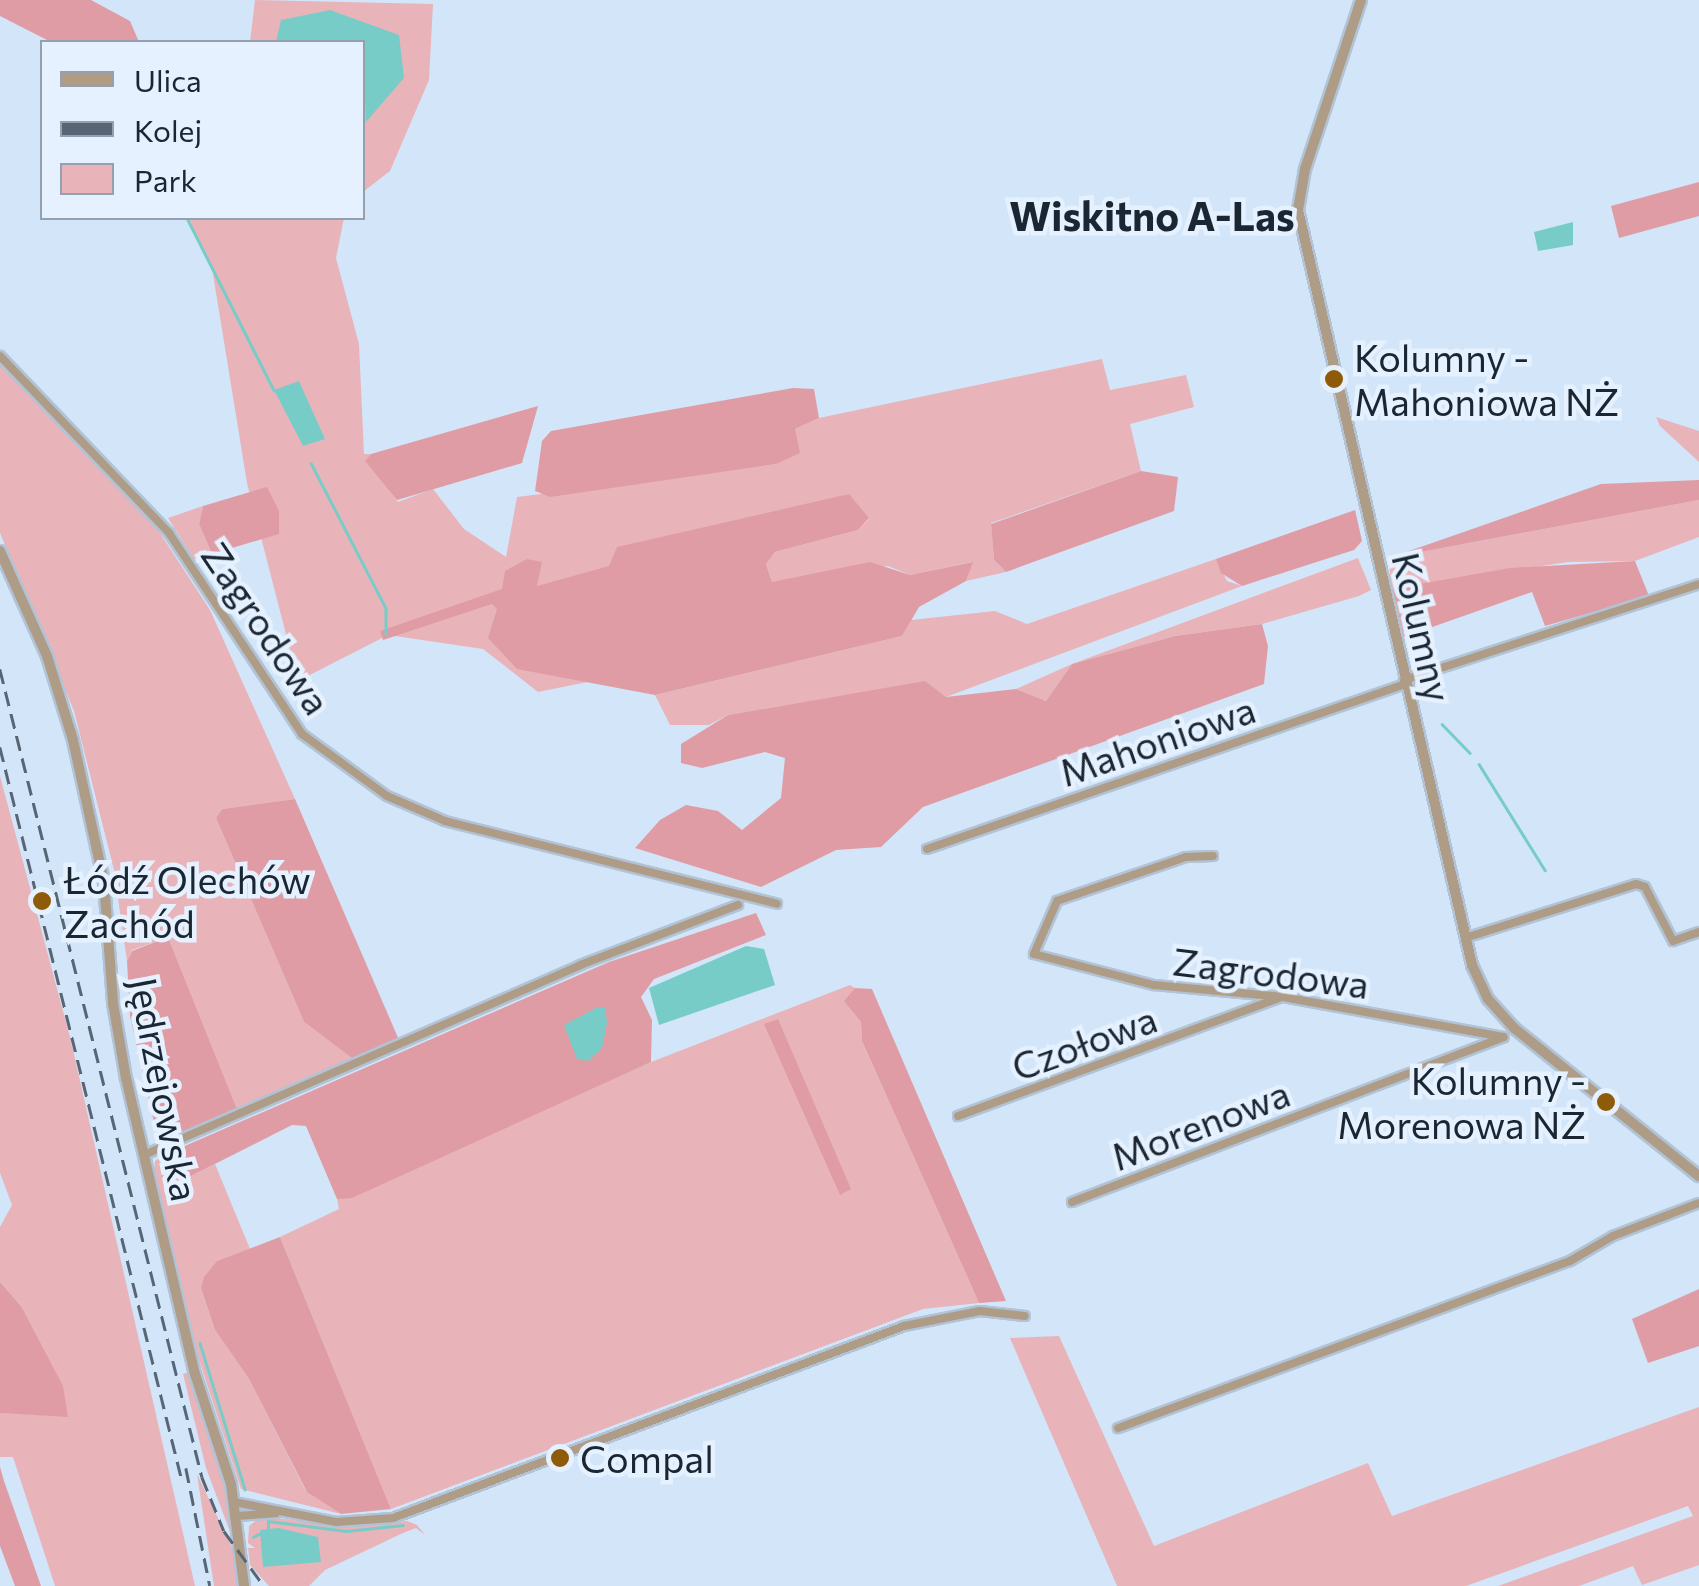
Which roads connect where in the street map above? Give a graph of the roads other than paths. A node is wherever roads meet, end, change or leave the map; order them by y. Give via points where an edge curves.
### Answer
1 (1361, 0) edge
2 (0, 356) edge
3 (0, 552) edge
4 (1699, 584) edge
5 (1404, 682) junction
6 (927, 849) dead end
7 (1213, 856) dead end
8 (776, 904) dead end
9 (738, 906) dead end
10 (1699, 932) edge
11 (1465, 938) junction
12 (1284, 997) junction
13 (1514, 1028) junction
14 (1502, 1037) junction
15 (958, 1116) dead end
16 (144, 1156) junction
17 (1699, 1176) edge
18 (1072, 1202) dead end
19 (1699, 1202) edge
20 (1025, 1316) dead end
21 (1118, 1428) dead end
22 (234, 1502) junction
23 (285, 1513) junction
24 (236, 1516) junction
25 (244, 1586) edge

1 - 5 street, Kolumny via 1305,169 1298,210
2 - 8 street, Zagrodowa via 169,533 302,734 387,796 445,821
3 - 16 street, Jędrzejowska via 51,667 73,740 104,882 115,1018
4 - 5 street, Mahoniowa
5 - 6 street, Mahoniowa
5 - 11 street, Kolumny
7 - 12 street, Zagrodowa via 1186,857 1057,901 1034,954 1154,985
9 - 16 street via 580,965
10 - 11 street via 1678,942 1645,887 1636,884
11 - 13 street, Kolumny via 1482,988
12 - 14 street, Zagrodowa
12 - 15 street, Czołowa
13 - 14 street, Morenowa
13 - 17 street, Kolumny
14 - 18 street, Morenowa
16 - 22 street, Jędrzejowska via 195,1374
19 - 21 street via 1570,1261
20 - 23 street via 980,1311 904,1326 406,1515 336,1522
22 - 23 street
22 - 24 street, Jędrzejowska
23 - 24 street
24 - 25 street, Jędrzejowska

